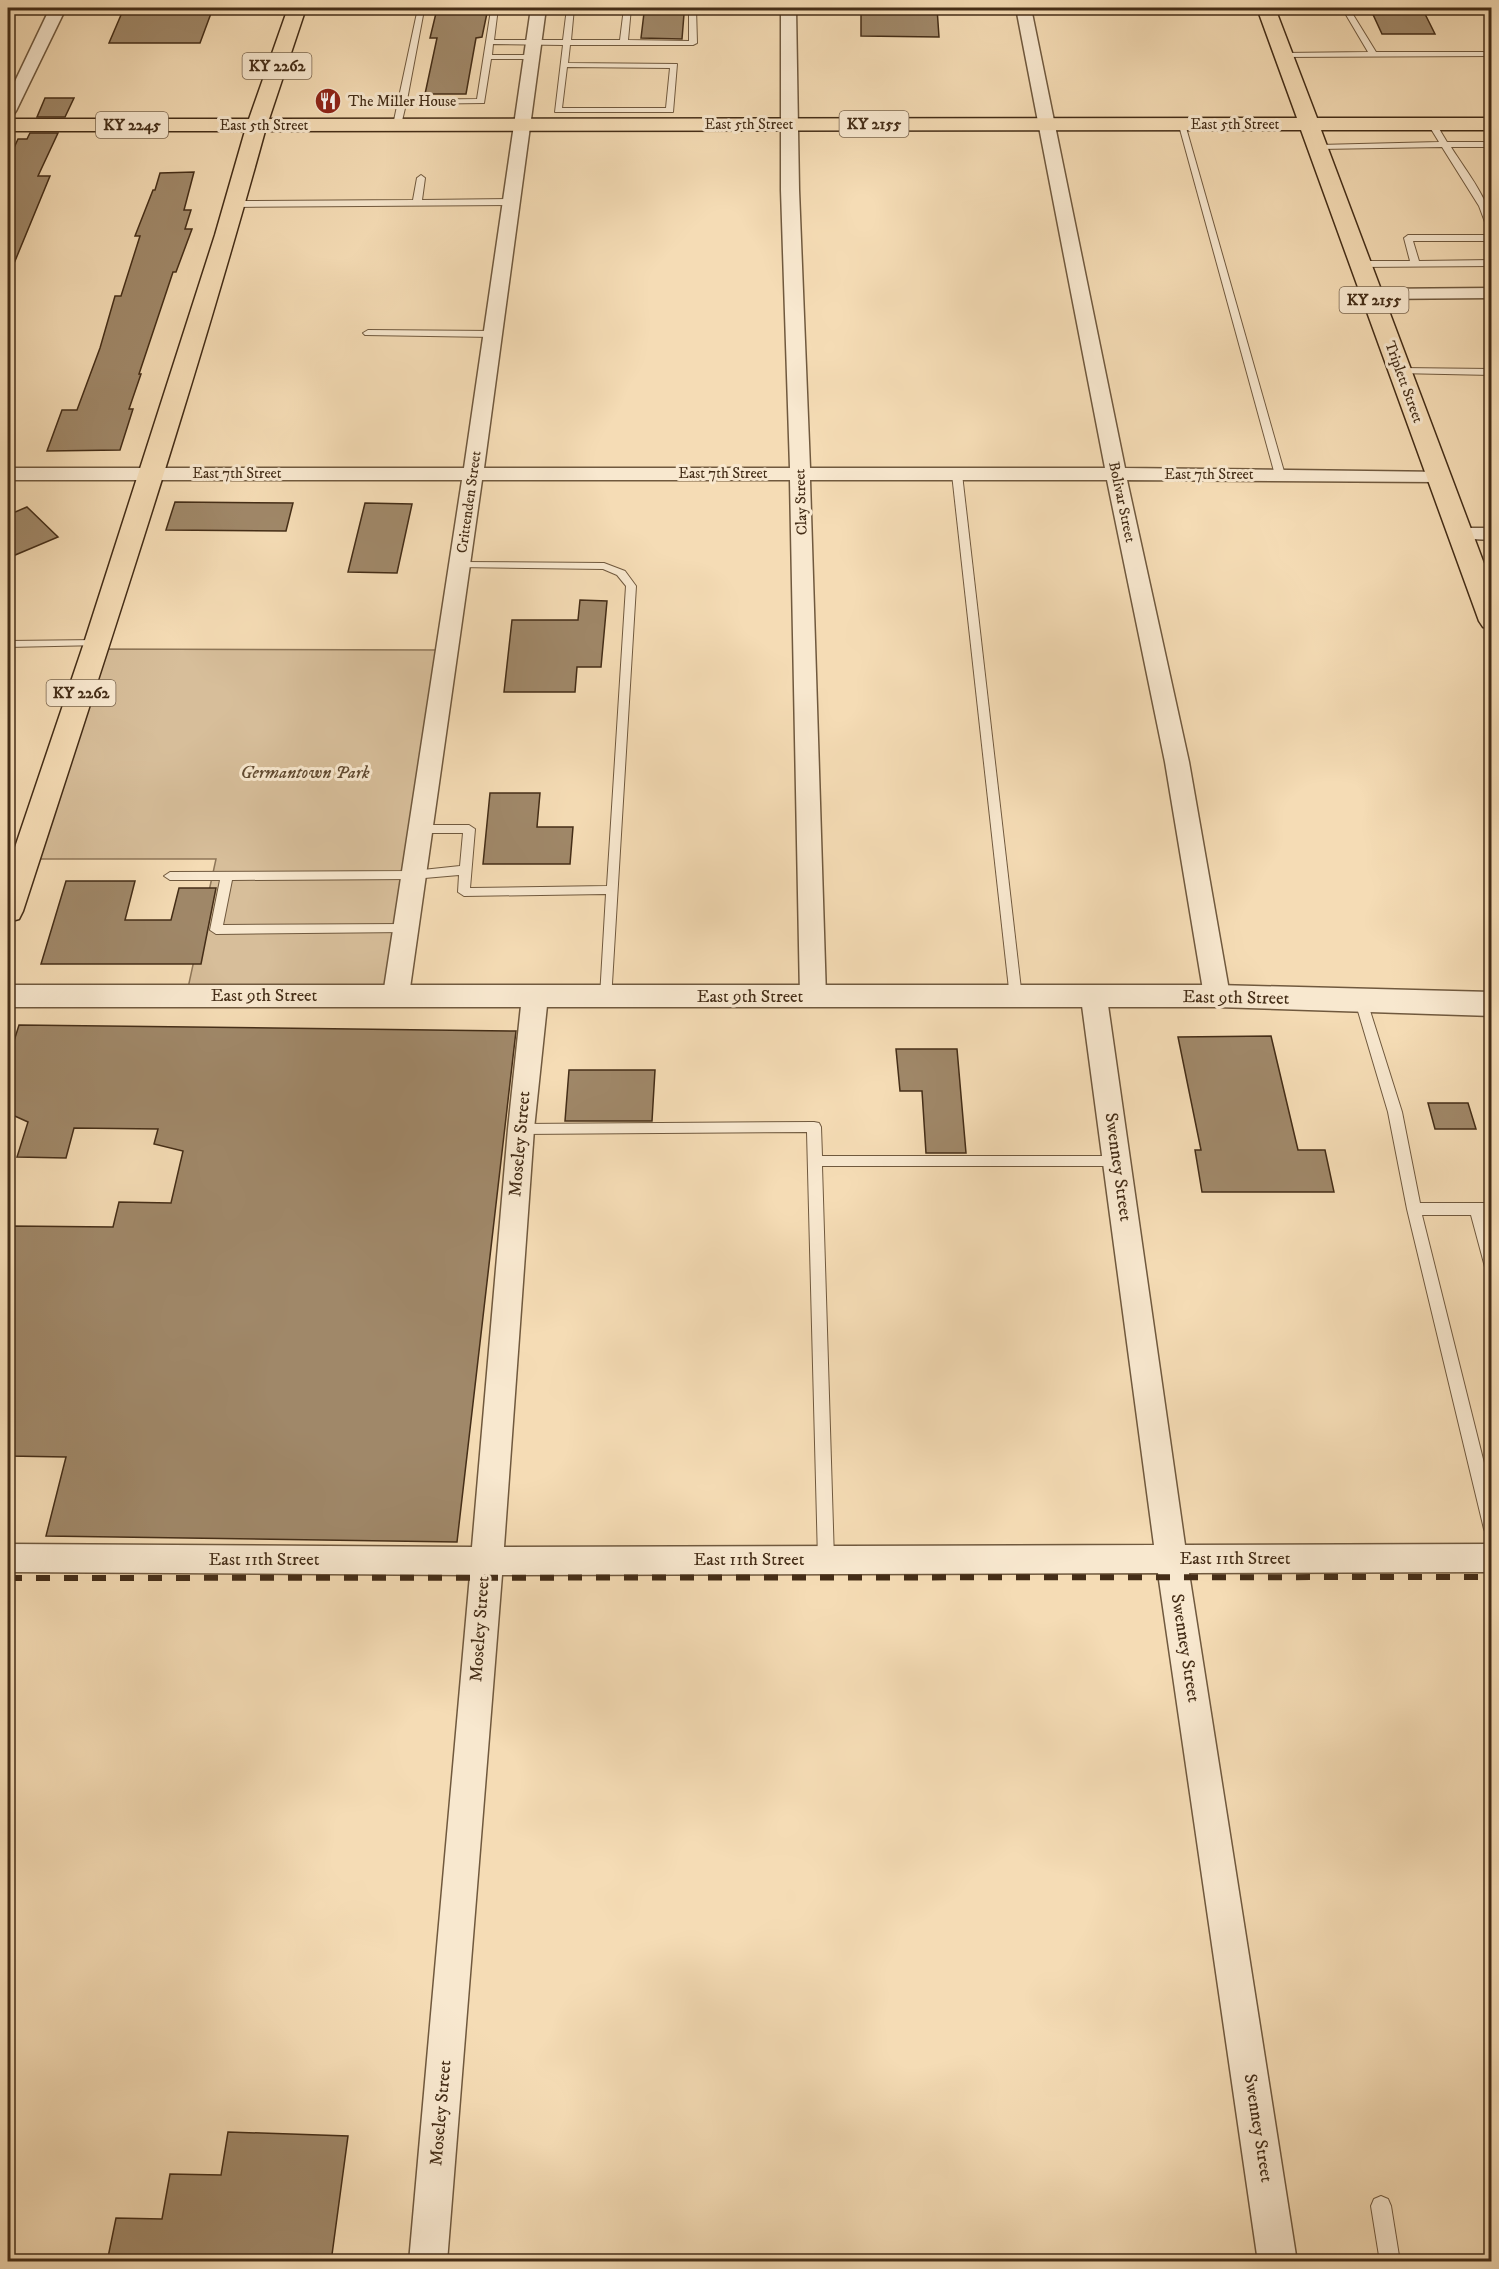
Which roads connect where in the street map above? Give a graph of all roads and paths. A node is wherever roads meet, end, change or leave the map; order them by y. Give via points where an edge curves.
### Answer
1 (58, 8) edge
2 (297, 8) edge
3 (421, 8) edge
4 (538, 8) edge
5 (571, 8) edge
6 (628, 8) edge
7 (693, 8) edge
8 (788, 8) edge
9 (1024, 8) edge
10 (1266, 8) edge
11 (1346, 8) edge
12 (489, 42) junction
13 (566, 42) junction
14 (624, 43) junction
15 (533, 50) junction
16 (1373, 54) junction
17 (1491, 54) edge
18 (1284, 55) junction
19 (486, 57) junction
20 (564, 65) junction
21 (403, 102) junction
22 (8, 111) edge
23 (670, 117) junction
24 (522, 124) junction
25 (790, 124) junction
26 (1048, 124) junction
27 (1181, 124) junction
28 (1310, 124) junction
29 (1359, 124) junction
30 (1432, 124) junction
31 (1491, 124) edge
32 (8, 125) edge
33 (257, 125) junction
34 (397, 125) junction
35 (1443, 144) junction
36 (1367, 146) junction
37 (1319, 147) junction
38 (1491, 148) edge
39 (422, 178) dead end
40 (417, 202) junction
41 (511, 202) junction
42 (235, 204) junction
43 (1487, 206) edge
44 (1491, 230) edge
45 (1491, 238) edge
46 (1415, 263) junction
47 (1491, 263) edge
48 (1361, 264) junction
49 (1491, 293) edge
50 (1372, 294) junction
51 (368, 333) dead end
52 (493, 334) junction
53 (1400, 371) junction
54 (1491, 372) edge
55 (473, 473) junction
56 (8, 474) edge
57 (150, 474) junction
58 (800, 474) junction
59 (957, 474) junction
60 (1116, 474) junction
61 (1280, 475) junction
62 (1438, 476) junction
63 (1460, 534) junction
64 (1491, 534) edge
65 (460, 565) junction
66 (1491, 621) edge
67 (97, 643) junction
68 (8, 644) edge
69 (420, 829) junction
70 (465, 870) junction
71 (414, 875) junction
72 (170, 876) dead end
73 (227, 876) junction
74 (611, 890) junction
75 (8, 911) edge
76 (406, 928) junction
77 (396, 995) junction
78 (8, 996) edge
79 (535, 996) junction
80 (606, 996) junction
81 (1216, 996) junction
82 (813, 997) junction
83 (1016, 998) junction
84 (1094, 998) junction
85 (1361, 1000) junction
86 (1491, 1004) edge
87 (521, 1129) junction
88 (816, 1161) junction
89 (1118, 1161) junction
90 (1414, 1209) junction
91 (1476, 1209) junction
92 (1491, 1209) edge
93 (1491, 1267) edge
94 (1491, 1521) edge
95 (8, 1558) edge
96 (1491, 1558) edge
97 (1172, 1559) junction
98 (826, 1560) junction
99 (485, 1561) junction
100 (1381, 2206) dead end
101 (428, 2262) edge
102 (1278, 2262) edge
103 (1390, 2262) edge

1 - 22 street
2 - 33 main road, KY 2262
3 - 12 lane via 495,8
3 - 21 lane
4 - 15 street, Crittenden Street
5 - 13 lane
6 - 14 lane
7 - 14 lane via 693,43
8 - 25 street, Clay Street
9 - 26 street, Bolivar Street
10 - 18 main road, Triplett Street
11 - 16 lane
12 - 15 lane
12 - 19 lane
13 - 14 lane
13 - 15 lane
13 - 20 lane
15 - 19 lane
15 - 24 street, Crittenden Street
16 - 17 lane
16 - 18 lane
18 - 28 main road, Triplett Street
19 - 21 lane via 481,101
20 - 23 lane via 558,110
20 - 23 lane via 674,66
21 - 34 lane
23 - 24 main road, East 5th Street / KY 2155
23 - 25 main road, East 5th Street / KY 2155
24 - 34 main road, East 5th Street / KY 2155
24 - 41 street, Crittenden Street
25 - 26 main road, East 5th Street / KY 2155
25 - 58 street, Clay Street
26 - 27 main road, East 5th Street / KY 2155
26 - 60 street, Bolivar Street
27 - 28 main road, East 5th Street / KY 2155
27 - 61 lane
28 - 29 main road, East 5th Street / KY 2155
28 - 37 main road, Triplett Street / KY 2155
29 - 30 main road, East 5th Street / KY 2155
29 - 36 lane
30 - 31 main road, East 5th Street / KY 2155
30 - 35 lane
32 - 33 main road, East 5th Street / KY 2245
33 - 34 main road, East 5th Street / KY 2155
33 - 42 main road, KY 2262
35 - 36 lane
35 - 38 lane via 1490,144
35 - 43 lane
36 - 37 lane
37 - 48 main road, Triplett Street / KY 2155
39 - 40 lane
40 - 41 lane
40 - 42 lane
41 - 52 street, Crittenden Street
42 - 57 main road, KY 2262
43 - 44 lane
45 - 46 lane via 1408,238
46 - 47 lane
46 - 48 lane
48 - 50 main road, Triplett Street / KY 2155
49 - 50 street
50 - 53 main road, Triplett Street / KY 2155
51 - 52 lane
52 - 55 street, Crittenden Street
53 - 54 lane
53 - 62 main road, Triplett Street / KY 2155
55 - 57 street, East 7th Street
55 - 58 street, East 7th Street
55 - 65 street, Crittenden Street
56 - 57 street, East 7th Street
57 - 67 main road, KY 2262
58 - 59 street, East 7th Street
58 - 82 street, Clay Street
59 - 60 street, East 7th Street
59 - 83 lane
60 - 61 street, East 7th Street
60 - 81 street, Bolivar Street via 1178,762
61 - 62 street, East 7th Street
62 - 63 main road, Triplett Street / KY 2155
63 - 64 street
63 - 66 main road, Triplett Street / KY 2155
65 - 69 street, Crittenden Street
65 - 74 lane via 604,566 621,573 631,586
67 - 68 lane
67 - 75 main road, KY 2262
69 - 70 lane via 469,829
69 - 71 street, Crittenden Street
70 - 71 lane
70 - 74 lane via 464,892
71 - 73 lane
71 - 76 street, Crittenden Street
72 - 73 lane
73 - 76 lane via 216,930
74 - 80 lane
76 - 77 street, Crittenden Street
77 - 78 street, East 9th Street
77 - 79 street, East 9th Street
79 - 80 street, East 9th Street
79 - 87 street, Moseley Street
80 - 82 street, East 9th Street
81 - 84 street, East 9th Street
81 - 85 street, East 9th Street
82 - 83 street, East 9th Street
83 - 84 street, East 9th Street
84 - 89 street, Swenney Street
85 - 86 street, East 9th Street
85 - 90 lane via 1395,1112
87 - 88 lane via 814,1127
87 - 99 street, Moseley Street
88 - 89 lane
88 - 98 lane
89 - 97 street, Swenney Street
90 - 91 lane
90 - 94 lane
91 - 92 lane
91 - 93 lane
95 - 99 street, East 11th Street
96 - 97 street, East 11th Street
97 - 98 street, East 11th Street
97 - 102 street, Swenney Street
98 - 99 street, East 11th Street
99 - 101 street, Moseley Street
100 - 103 lane

